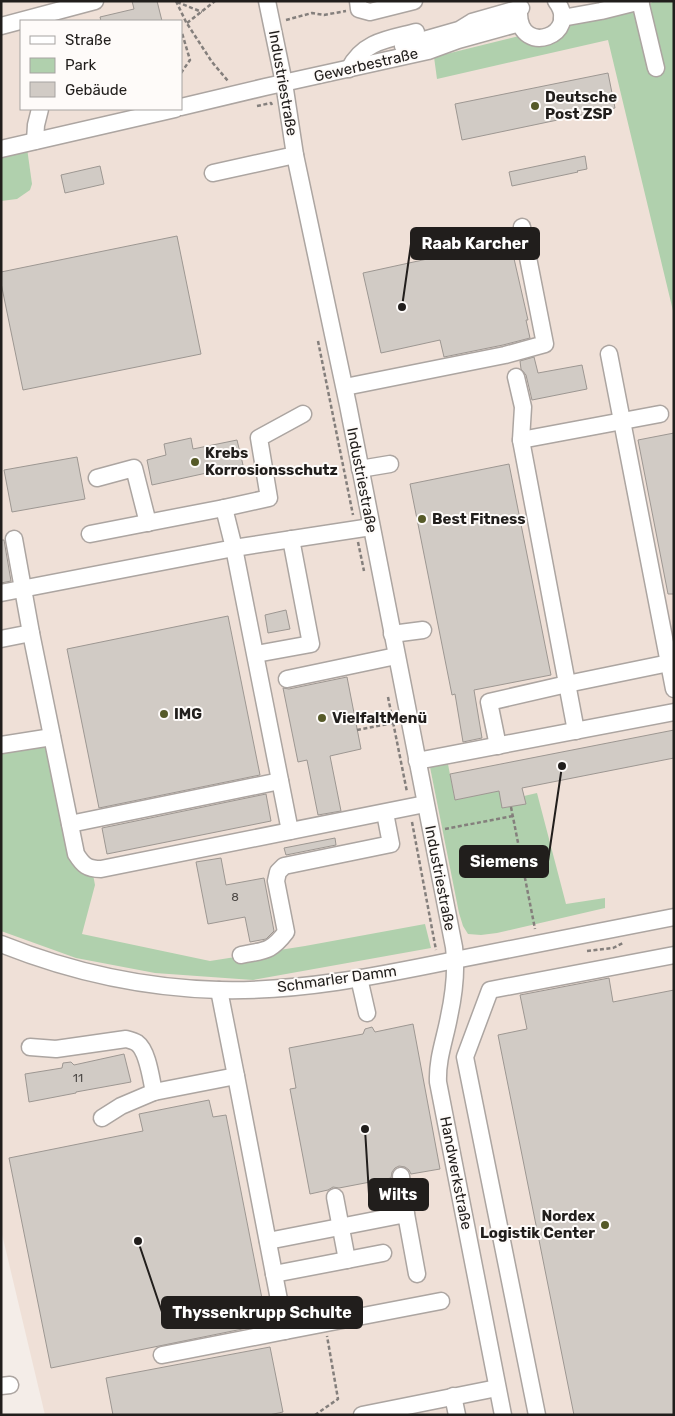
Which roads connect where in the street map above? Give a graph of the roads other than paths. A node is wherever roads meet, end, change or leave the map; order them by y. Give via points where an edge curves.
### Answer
1 (95, 1) edge
2 (268, 1) edge
3 (414, 1) edge
4 (556, 1) edge
5 (641, 1) edge
6 (358, 5) edge
7 (42, 8) edge
8 (522, 11) edge
9 (562, 18) junction
10 (1, 26) edge
11 (656, 68) dead end
12 (349, 69) junction
13 (284, 83) junction
14 (182, 106) edge
15 (40, 110) edge
16 (163, 110) edge
17 (35, 141) junction
18 (1, 149) edge
19 (295, 155) junction
20 (213, 174) dead end
21 (522, 227) dead end
22 (609, 354) dead end
23 (516, 377) dead end
24 (350, 386) dead end
25 (303, 414) dead end
26 (660, 414) dead end
27 (622, 422) junction
28 (521, 440) junction
29 (390, 464) dead end
30 (360, 469) junction
31 (97, 478) dead end
32 (224, 508) junction
33 (148, 523) junction
34 (363, 528) junction
35 (90, 534) dead end
36 (14, 539) dead end
37 (291, 539) junction
38 (234, 548) junction
39 (23, 589) junction
40 (1, 593) edge
41 (423, 630) dead end
42 (31, 633) junction
43 (392, 634) junction
44 (1, 639) edge
45 (256, 654) junction
46 (396, 656) junction
47 (669, 663) junction
48 (287, 679) dead end
49 (567, 684) junction
50 (674, 689) edge
51 (674, 712) edge
52 (576, 731) junction
53 (52, 737) junction
54 (1, 745) edge
55 (498, 746) junction
56 (417, 761) junction
57 (280, 782) junction
58 (417, 806) junction
59 (385, 813) junction
60 (70, 824) junction
61 (290, 831) junction
62 (674, 917) edge
63 (1, 944) edge
64 (241, 955) dead end
65 (669, 956) edge
66 (456, 960) junction
67 (359, 978) junction
68 (218, 990) junction
69 (367, 1013) dead end
70 (30, 1047) dead end
71 (236, 1076) junction
72 (154, 1092) junction
73 (102, 1118) dead end
74 (401, 1176) dead end
75 (335, 1197) dead end
76 (406, 1214) junction
77 (340, 1227) junction
78 (268, 1241) junction
79 (383, 1253) dead end
80 (346, 1260) junction
81 (274, 1274) junction
82 (417, 1274) dead end
83 (441, 1301) dead end
84 (285, 1331) junction
85 (162, 1355) dead end
86 (497, 1388) junction
87 (453, 1396) junction
88 (362, 1415) edge
89 (457, 1415) edge
90 (503, 1415) edge
91 (537, 1415) edge

1 - 7 street
2 - 13 street, Industriestraße
3 - 6 street via 370,12
4 - 9 street
5 - 9 street
5 - 11 street
7 - 10 street
8 - 9 street via 526,33 538,38 545,38 556,31
8 - 12 street, Gewerbestraße via 428,51
8 - 12 street via 378,41 354,60
12 - 13 street, Gewerbestraße
13 - 14 street, Gewerbestraße
13 - 19 street, Industriestraße
15 - 17 street
16 - 17 street, Gewerbestraße
17 - 18 street, Gewerbestraße
19 - 20 street
19 - 30 street, Industriestraße
21 - 24 street via 545,344
22 - 27 street
23 - 28 street via 523,407
25 - 32 street via 259,438 269,498
26 - 27 street
27 - 28 street
27 - 47 street
28 - 49 street
29 - 30 street
30 - 34 street, Industriestraße
31 - 33 street via 134,468
32 - 33 street
32 - 38 street
33 - 35 street
34 - 37 street
34 - 43 street, Industriestraße
36 - 39 street
37 - 38 street
37 - 45 street via 311,644
38 - 39 street
38 - 45 street
39 - 40 street
39 - 42 street
41 - 43 street
42 - 44 street
42 - 53 street
43 - 46 street, Industriestraße
45 - 57 street
46 - 48 street
46 - 56 street, Industriestraße
47 - 49 street
47 - 50 street
49 - 52 street
49 - 55 street via 489,702
51 - 52 street
52 - 55 street
53 - 54 street
53 - 60 street
55 - 56 street
56 - 58 street, Industriestraße
57 - 60 street
57 - 61 street
58 - 59 street
58 - 66 street, Industriestraße via 431,832
59 - 61 street
59 - 64 street via 391,844 284,866 276,881 286,932 269,949
60 - 61 street via 76,854 92,869
62 - 66 street, Schmarler Damm
63 - 68 street, Schmarler Damm via 66,967 120,980
65 - 91 street via 490,990 465,1057
66 - 67 street, Schmarler Damm
66 - 86 street, Handwerkstraße via 438,1082
67 - 68 street, Schmarler Damm via 295,987
67 - 69 street
68 - 71 street
70 - 72 street via 56,1049 126,1038 142,1048
71 - 72 street
71 - 78 street
72 - 73 street
74 - 76 street
75 - 77 street
76 - 77 street
76 - 82 street
77 - 78 street
77 - 80 street
78 - 81 street
79 - 80 street
80 - 81 street
81 - 84 street
83 - 84 street
84 - 85 street
86 - 87 street
86 - 90 street, Handwerkstraße
87 - 88 street
87 - 89 street

